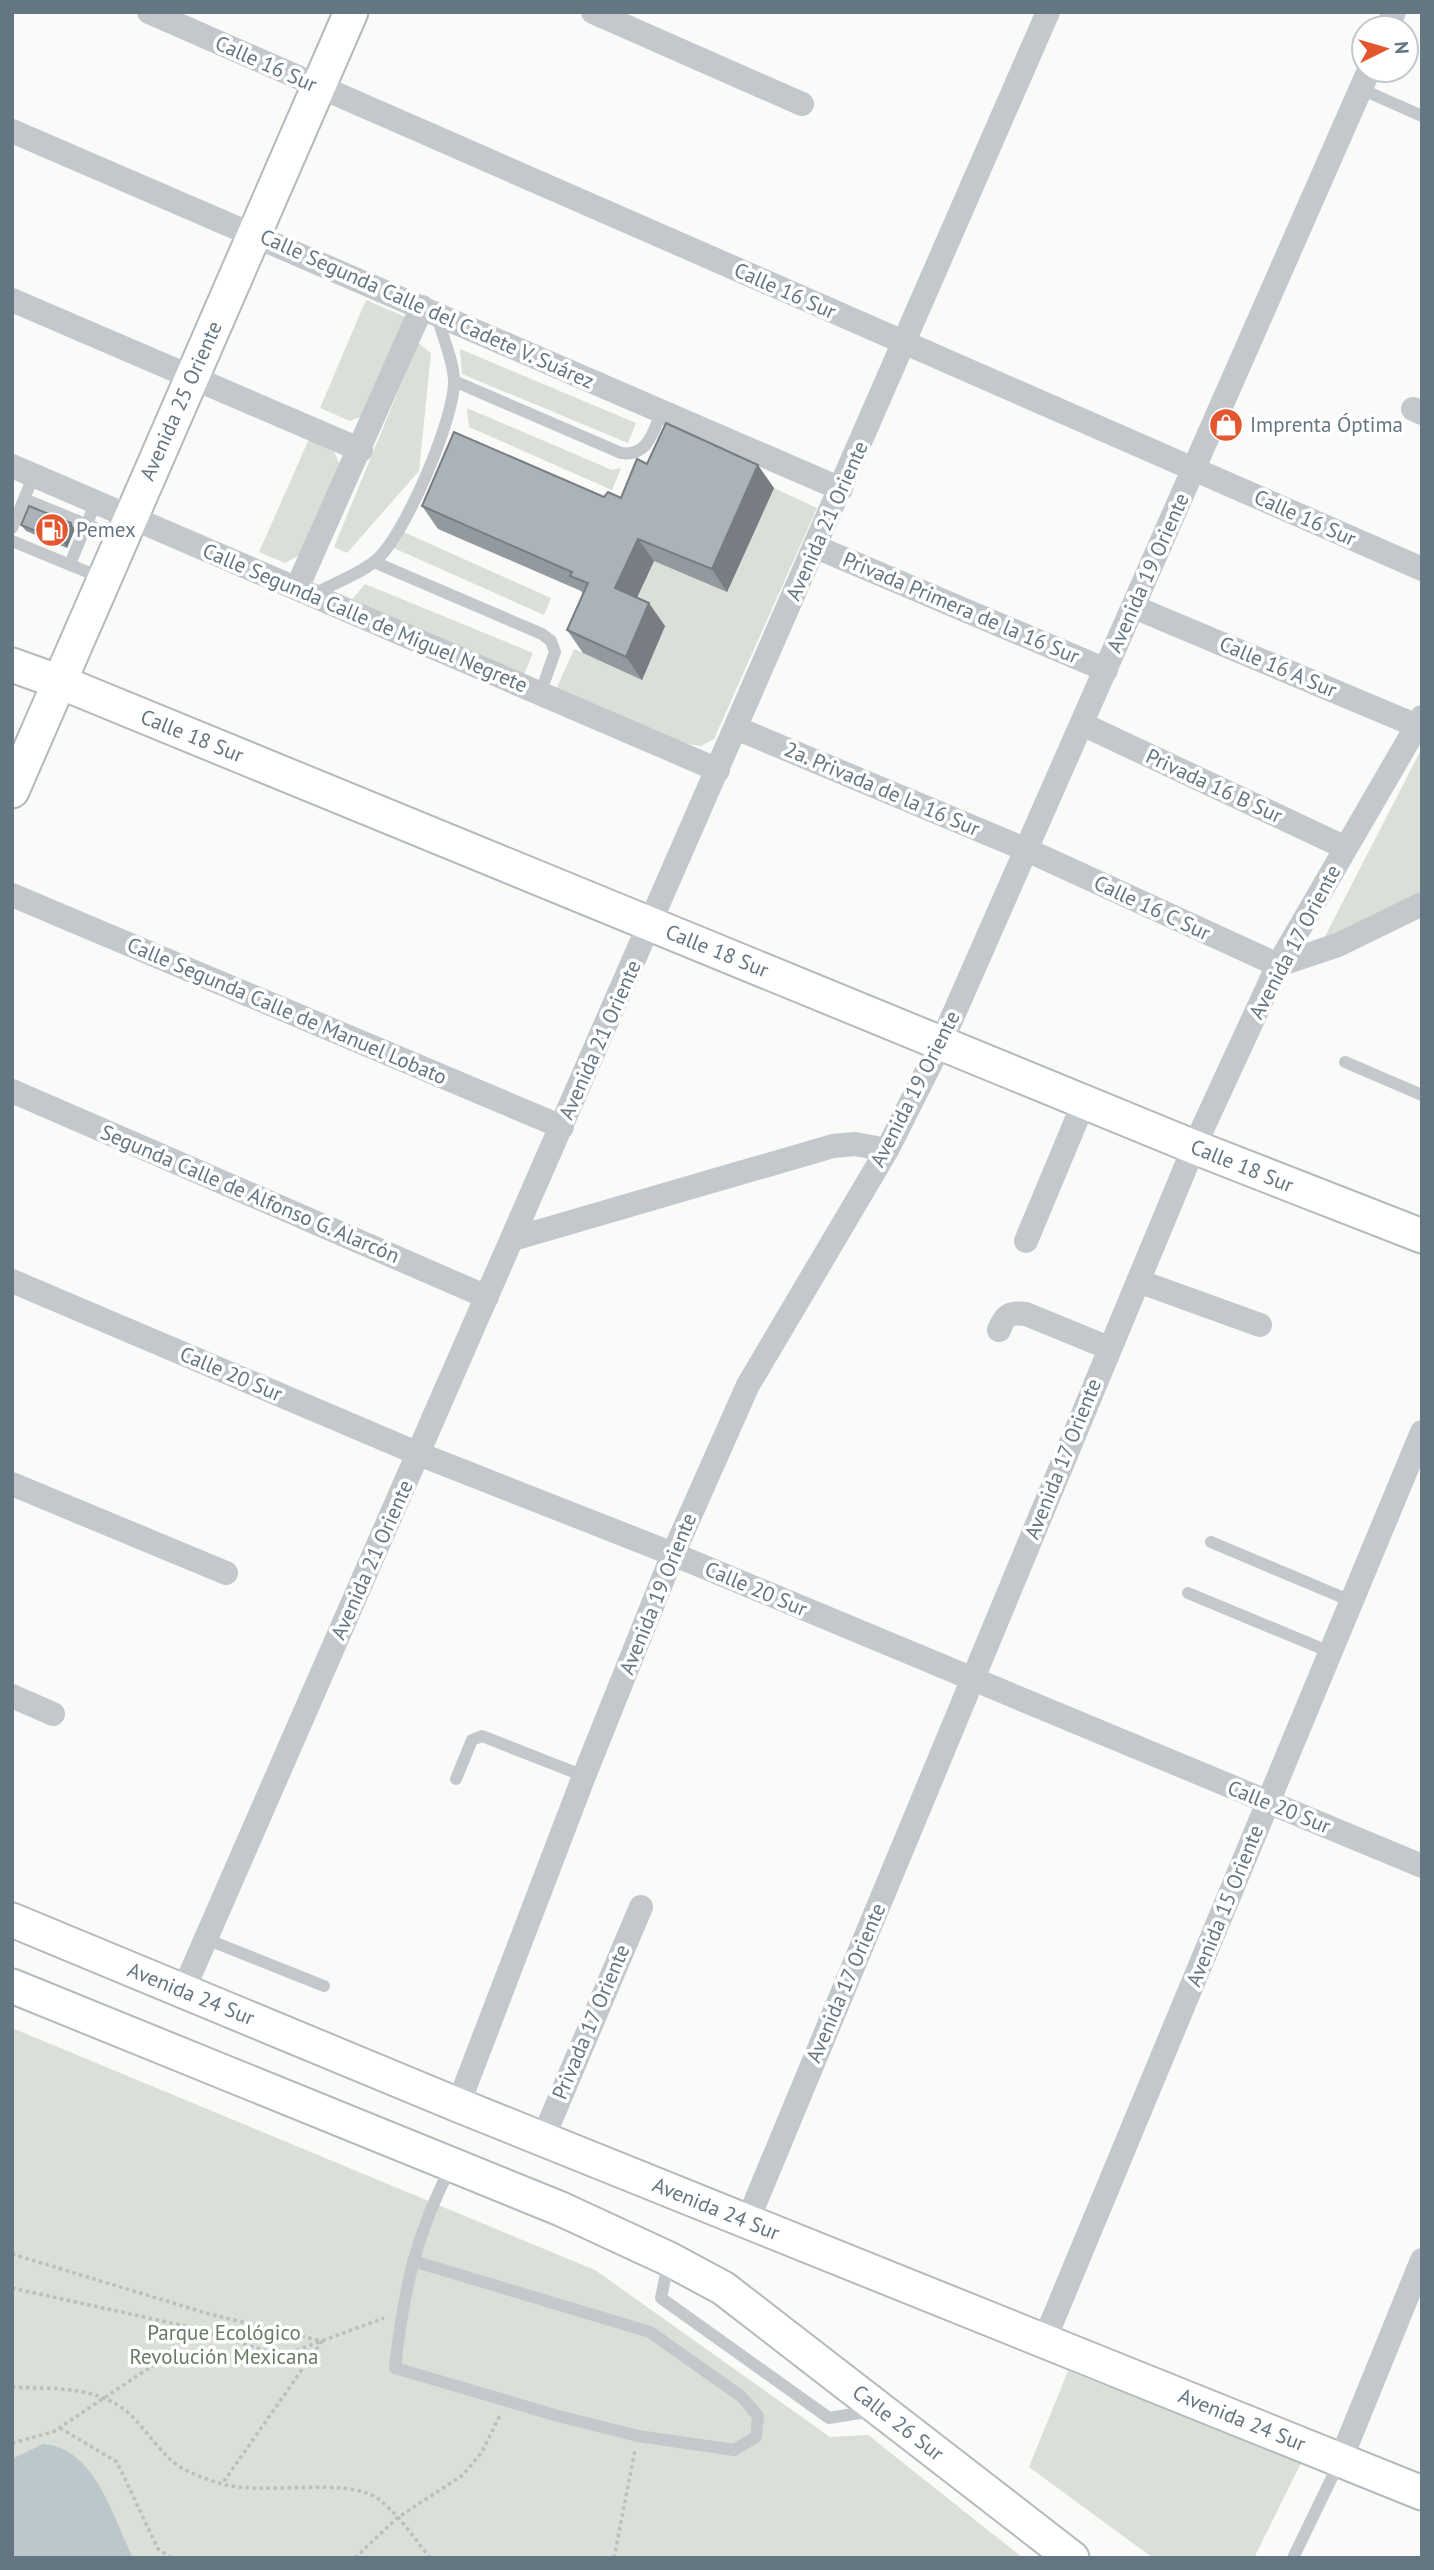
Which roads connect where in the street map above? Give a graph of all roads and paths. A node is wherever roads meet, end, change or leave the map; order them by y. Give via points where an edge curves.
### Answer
1 (149, 12) edge
2 (351, 12) edge
3 (593, 12) edge
4 (1048, 12) edge
5 (1363, 84) edge
6 (1373, 84) edge
7 (319, 87) junction
8 (802, 104) dead end
9 (1422, 116) edge
10 (12, 131) edge
11 (257, 235) junction
12 (12, 300) edge
13 (429, 310) junction
14 (905, 344) junction
15 (191, 379) junction
16 (454, 381) junction
17 (662, 411) junction
18 (361, 450) junction
19 (23, 470) edge
20 (1194, 470) junction
21 (841, 489) junction
22 (24, 499) junction
23 (96, 502) junction
24 (86, 525) junction
25 (12, 528) edge
26 (125, 528) junction
27 (12, 541) edge
28 (816, 547) junction
29 (374, 562) junction
30 (70, 564) junction
31 (1422, 569) edge
32 (104, 579) junction
33 (304, 592) junction
34 (1134, 607) junction
35 (12, 666) edge
36 (1106, 670) junction
37 (60, 682) junction
38 (540, 694) junction
39 (1082, 724) junction
40 (1420, 724) edge
41 (736, 728) junction
42 (718, 770) junction
43 (12, 791) edge
44 (1346, 848) junction
45 (1027, 850) junction
46 (12, 895) edge
47 (1422, 904) edge
48 (651, 923) junction
49 (1278, 965) junction
50 (941, 1043) junction
51 (1345, 1062) dead end
52 (12, 1091) edge
53 (1422, 1095) edge
54 (1084, 1102) junction
55 (562, 1127) junction
56 (1194, 1147) junction
57 (887, 1150) junction
58 (1422, 1236) edge
59 (513, 1239) junction
60 (1026, 1241) dead end
61 (12, 1281) edge
62 (1138, 1281) junction
63 (487, 1297) junction
64 (1260, 1325) dead end
65 (999, 1330) dead end
66 (1109, 1348) junction
67 (1422, 1432) edge
68 (419, 1454) junction
69 (12, 1484) edge
70 (1212, 1542) dead end
71 (673, 1554) junction
72 (226, 1573) dead end
73 (1188, 1592) dead end
74 (1351, 1601) junction
75 (1330, 1652) junction
76 (971, 1680) junction
77 (12, 1696) edge
78 (53, 1714) dead end
79 (584, 1776) junction
80 (456, 1779) dead end
81 (1268, 1802) junction
82 (1422, 1866) edge
83 (641, 1907) dead end
84 (12, 1920) edge
85 (206, 1939) junction
86 (12, 1986) edge
87 (324, 1986) dead end
88 (183, 1991) junction
89 (458, 2105) junction
90 (543, 2138) junction
91 (453, 2165) junction
92 (747, 2222) junction
93 (12, 2254) edge
94 (669, 2259) junction
95 (1422, 2260) edge
96 (413, 2261) junction
97 (12, 2288) edge
98 (386, 2317) dead end
99 (194, 2328) junction
100 (322, 2341) junction
101 (1044, 2341) junction
102 (12, 2387) edge
103 (103, 2397) junction
104 (506, 2400) junction
105 (882, 2410) junction
106 (60, 2428) junction
107 (638, 2436) junction
108 (12, 2443) edge
109 (1341, 2459) junction
110 (222, 2484) junction
111 (1422, 2493) edge
112 (397, 2518) junction
113 (172, 2558) edge
114 (355, 2558) edge
115 (430, 2558) edge
116 (614, 2558) edge
117 (1072, 2558) edge
118 (1293, 2558) edge

1 - 7 street, Calle 16 Sur
2 - 7 main road, Avenida 25 Oriente
3 - 8 street
4 - 14 street, Avenida 21 Oriente
5 - 20 street, Avenida 19 Oriente
6 - 9 lane
7 - 11 main road, Avenida 25 Oriente
7 - 14 street, Calle 16 Sur
10 - 11 street, Calle Segunda Calle del Cadete V. Suárez
11 - 13 street, Calle Segunda Calle del Cadete V. Suárez
11 - 15 main road, Avenida 25 Oriente
12 - 15 street
13 - 16 lane
13 - 17 street, Calle Segunda Calle del Cadete V. Suárez
13 - 18 street
14 - 20 street, Calle 16 Sur
14 - 21 street, Avenida 21 Oriente
15 - 18 street
15 - 26 main road, Avenida 25 Oriente
16 - 17 lane via 632,455 649,442
16 - 29 lane via 441,439 407,517
17 - 21 street, Calle Segunda Calle del Cadete V. Suárez
18 - 33 street
19 - 22 lane
19 - 23 street, Calle Segunda Calle de Miguel Negrete
20 - 31 street, Calle 16 Sur
20 - 34 street, Avenida 19 Oriente
21 - 28 street, Avenida 21 Oriente
22 - 24 lane
22 - 25 lane
23 - 24 lane
23 - 26 street, Calle Segunda Calle de Miguel Negrete
24 - 26 lane
24 - 30 lane
26 - 32 main road, Avenida 25 Oriente
26 - 33 street, Calle Segunda Calle de Miguel Negrete
27 - 30 lane
28 - 36 street, Privada Primera de la 16 Sur
28 - 41 street, Avenida 21 Oriente
29 - 33 lane
29 - 38 lane via 551,641 555,652
30 - 32 lane
32 - 37 main road, Avenida 25 Oriente
33 - 38 street, Calle Segunda Calle de Miguel Negrete
34 - 36 street, Avenida 19 Oriente
34 - 40 street, Calle 16 A Sur
35 - 37 main road, Calle 18 Sur
36 - 39 street, Avenida 19 Oriente
37 - 43 main road, Avenida 25 Oriente
37 - 48 main road, Calle 18 Sur
38 - 42 street, Calle Segunda Calle de Miguel Negrete
39 - 44 street, Privada 16 B Sur
39 - 45 street, Avenida 19 Oriente
40 - 44 street, Avenida 17 Oriente
41 - 42 street, Avenida 21 Oriente
41 - 45 street, 2a. Privada de la 16 Sur
42 - 48 street, Avenida 21 Oriente
44 - 49 street, Avenida 17 Oriente
45 - 49 street, Calle 16 C Sur
45 - 50 street, Avenida 19 Oriente
46 - 55 street, Calle Segunda Calle de Manuel Lobato
47 - 49 street via 1338,945
48 - 50 main road, Calle 18 Sur
48 - 55 street, Avenida 21 Oriente
49 - 56 street, Avenida 17 Oriente
50 - 54 main road, Calle 18 Sur
50 - 57 street, Avenida 19 Oriente
51 - 53 lane
52 - 63 street, Segunda Calle de Alfonso G. Alarcón
54 - 56 main road, Calle 18 Sur
54 - 60 street
55 - 59 street, Avenida 21 Oriente
56 - 58 main road, Calle 18 Sur
56 - 62 street, Avenida 17 Oriente
57 - 59 street via 855,1144 833,1146
57 - 71 street, Avenida 19 Oriente via 762,1357
59 - 63 street, Avenida 21 Oriente
61 - 68 street, Calle 20 Sur
62 - 64 street
62 - 66 street, Avenida 17 Oriente
63 - 68 street, Avenida 21 Oriente
65 - 66 street via 1004,1317 1013,1312 1026,1314
66 - 76 street, Avenida 17 Oriente
67 - 74 street, Avenida 15 Oriente
68 - 71 street, Calle 20 Sur
68 - 85 street, Avenida 21 Oriente
69 - 72 street
70 - 74 lane
71 - 76 street, Calle 20 Sur
71 - 79 street, Avenida 19 Oriente
73 - 75 lane
74 - 75 street, Avenida 15 Oriente
75 - 81 street, Avenida 15 Oriente
76 - 81 street, Calle 20 Sur
76 - 92 street, Avenida 17 Oriente
77 - 78 street
79 - 80 lane via 475,1736
79 - 89 street, Avenida 19 Oriente
81 - 82 street, Calle 20 Sur
81 - 101 street, Avenida 15 Oriente
83 - 90 street, Privada 17 Oriente
84 - 88 main road, Avenida 24 Sur
85 - 87 lane
85 - 88 street, Avenida 21 Oriente
86 - 91 main road
88 - 89 main road, Avenida 24 Sur
89 - 90 main road, Avenida 24 Sur
90 - 92 main road, Avenida 24 Sur
91 - 94 main road
91 - 96 lane via 425,2219
92 - 101 main road, Avenida 24 Sur
93 - 100 path via 209,2314
94 - 105 main road, Calle 26 Sur via 723,2288
94 - 105 lane via 661,2298 829,2418
95 - 109 street
96 - 104 lane via 401,2306 395,2368
96 - 107 lane via 650,2332 742,2397 758,2416 756,2437 734,2450
97 - 99 path
98 - 100 path
99 - 100 path via 281,2356
99 - 103 path via 155,2364
100 - 110 path
101 - 109 main road, Avenida 24 Sur
102 - 103 path via 82,2391
103 - 106 path
103 - 110 path via 120,2406 169,2459
104 - 107 lane
104 - 112 path via 482,2452 463,2476
105 - 117 main road, Calle 26 Sur
106 - 108 path
106 - 113 path via 117,2462 158,2549
107 - 116 path
109 - 111 main road, Avenida 24 Sur
109 - 118 lane
110 - 112 path via 363,2493 376,2498
112 - 114 path
112 - 115 path

